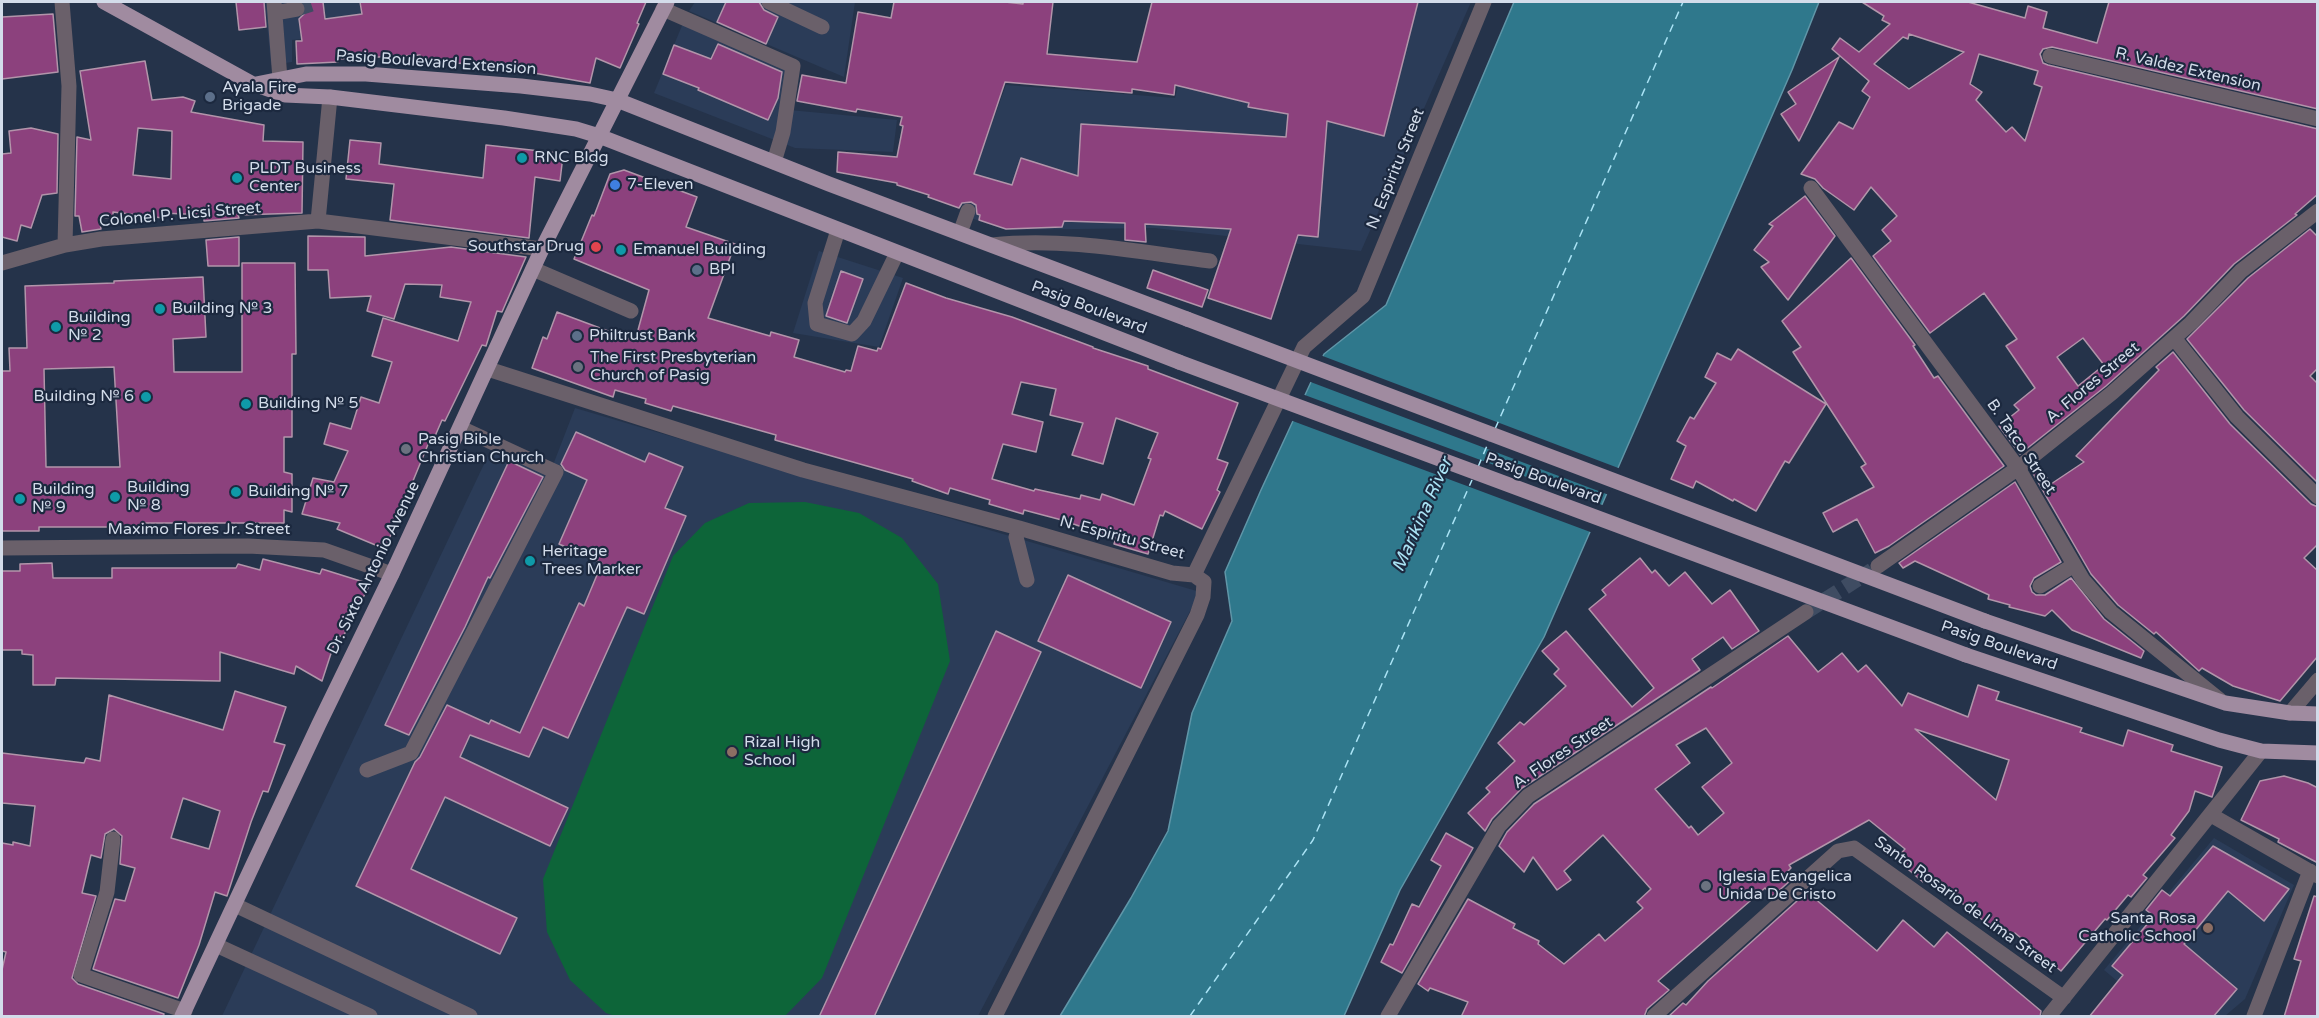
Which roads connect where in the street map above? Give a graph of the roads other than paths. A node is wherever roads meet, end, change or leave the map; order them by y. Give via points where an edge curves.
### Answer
1 (62, 2) edge
2 (104, 2) edge
3 (769, 2) edge
4 (1484, 2) edge
5 (665, 5) edge
6 (275, 7) edge
7 (297, 9) tunnel mouth
8 (822, 27) dead end
9 (2050, 56) dead end
10 (280, 79) junction
11 (253, 84) junction
12 (330, 97) junction
13 (617, 100) junction
14 (2318, 119) edge
15 (599, 136) junction
16 (774, 162) junction
17 (1811, 188) dead end
18 (968, 211) dead end
19 (2318, 211) edge
20 (318, 221) junction
21 (838, 230) junction
22 (960, 233) junction
23 (65, 245) junction
24 (992, 245) junction
25 (542, 249) junction
26 (897, 253) junction
27 (1210, 261) dead end
28 (2, 264) edge
29 (533, 269) junction
30 (631, 311) dead end
31 (2174, 338) junction
32 (488, 369) junction
33 (461, 428) junction
34 (2018, 468) junction
35 (2318, 497) edge
36 (1019, 528) junction
37 (2, 548) edge
38 (2074, 565) junction
39 (1878, 566) tunnel mouth
40 (392, 574) junction
41 (1194, 574) junction
42 (1027, 580) dead end
43 (2040, 586) dead end
44 (1806, 612) tunnel mouth
45 (2318, 680) edge
46 (2224, 704) junction
47 (2290, 713) junction
48 (2318, 714) edge
49 (2261, 751) junction
50 (2318, 753) edge
51 (367, 770) dead end
52 (2211, 815) junction
53 (113, 839) dead end
54 (2314, 873) edge
55 (235, 905) junction
56 (216, 945) junction
57 (2064, 998) junction
58 (184, 1014) edge
59 (466, 1016) edge
60 (370, 1017) edge
61 (995, 1017) edge
62 (1388, 1017) edge
63 (1654, 1017) edge
64 (2049, 1017) edge
65 (2254, 1017) edge

1 - 23 street via 69,86
2 - 11 main road
3 - 8 street
4 - 41 street, N. Espiritu Street via 1363,296 1304,347
5 - 13 main road, Dr. Sixto Antonio Avenue
5 - 16 street via 793,66
6 - 7 street
6 - 10 street
9 - 14 street, R. Valdez Extension
10 - 11 main road, Pasig Boulevard Extension
10 - 13 main road, Pasig Boulevard Extension via 306,74 366,74 520,86
11 - 12 main road via 285,94
12 - 15 main road via 504,118
12 - 20 street
13 - 15 main road, Dr. Sixto Antonio Avenue
13 - 16 main road, Pasig Boulevard
15 - 21 main road, Pasig Boulevard
15 - 25 main road, Dr. Sixto Antonio Avenue
16 - 22 main road, Pasig Boulevard
17 - 34 street, B. Tatco Street
18 - 22 street
19 - 31 street, A. Flores Street via 2241,271
20 - 23 street, Colonel P. Licsi Street
20 - 25 street, Colonel P. Licsi Street
21 - 26 main road, Pasig Boulevard
21 - 26 street via 815,303 817,324 852,334 864,321
22 - 24 main road, Pasig Boulevard
23 - 28 street, Colonel P. Licsi Street
24 - 27 street via 1028,241 1065,243
24 - 46 main road, Pasig Boulevard, bridge via 1985,621
25 - 29 main road, Dr. Sixto Antonio Avenue
26 - 49 main road, Pasig Boulevard, bridge via 1966,655
29 - 30 street
29 - 32 main road, Dr. Sixto Antonio Avenue
31 - 34 street, A. Flores Street
31 - 35 street via 2237,417
32 - 33 main road, Dr. Sixto Antonio Avenue
32 - 36 street, N. Espiritu Street via 803,470
33 - 40 main road, Dr. Sixto Antonio Avenue
33 - 51 street via 555,472 411,753
34 - 38 street, B. Tatco Street
34 - 39 street, A. Flores Street
36 - 41 street, N. Espiritu Street via 1172,573
36 - 42 street via 1016,537
37 - 40 street, Maximo Flores Jr. Street via 248,546 324,550
38 - 43 street
38 - 46 street, B. Tatco Street via 2111,612
40 - 55 main road, Dr. Sixto Antonio Avenue
41 - 61 street via 1204,582 1197,615
44 - 62 street, A. Flores Street via 1528,796 1499,826
45 - 47 street
46 - 47 main road, Pasig Boulevard
47 - 48 main road, Pasig Boulevard
49 - 50 main road, Pasig Boulevard
49 - 52 street
52 - 54 street
52 - 57 street
53 - 58 street via 107,892 81,975
54 - 65 street
55 - 56 main road, Dr. Sixto Antonio Avenue
55 - 59 street
56 - 58 main road, Dr. Sixto Antonio Avenue
56 - 60 street
57 - 63 street, Santo Rosario de Lima Street via 1854,848 1838,851
57 - 64 street

